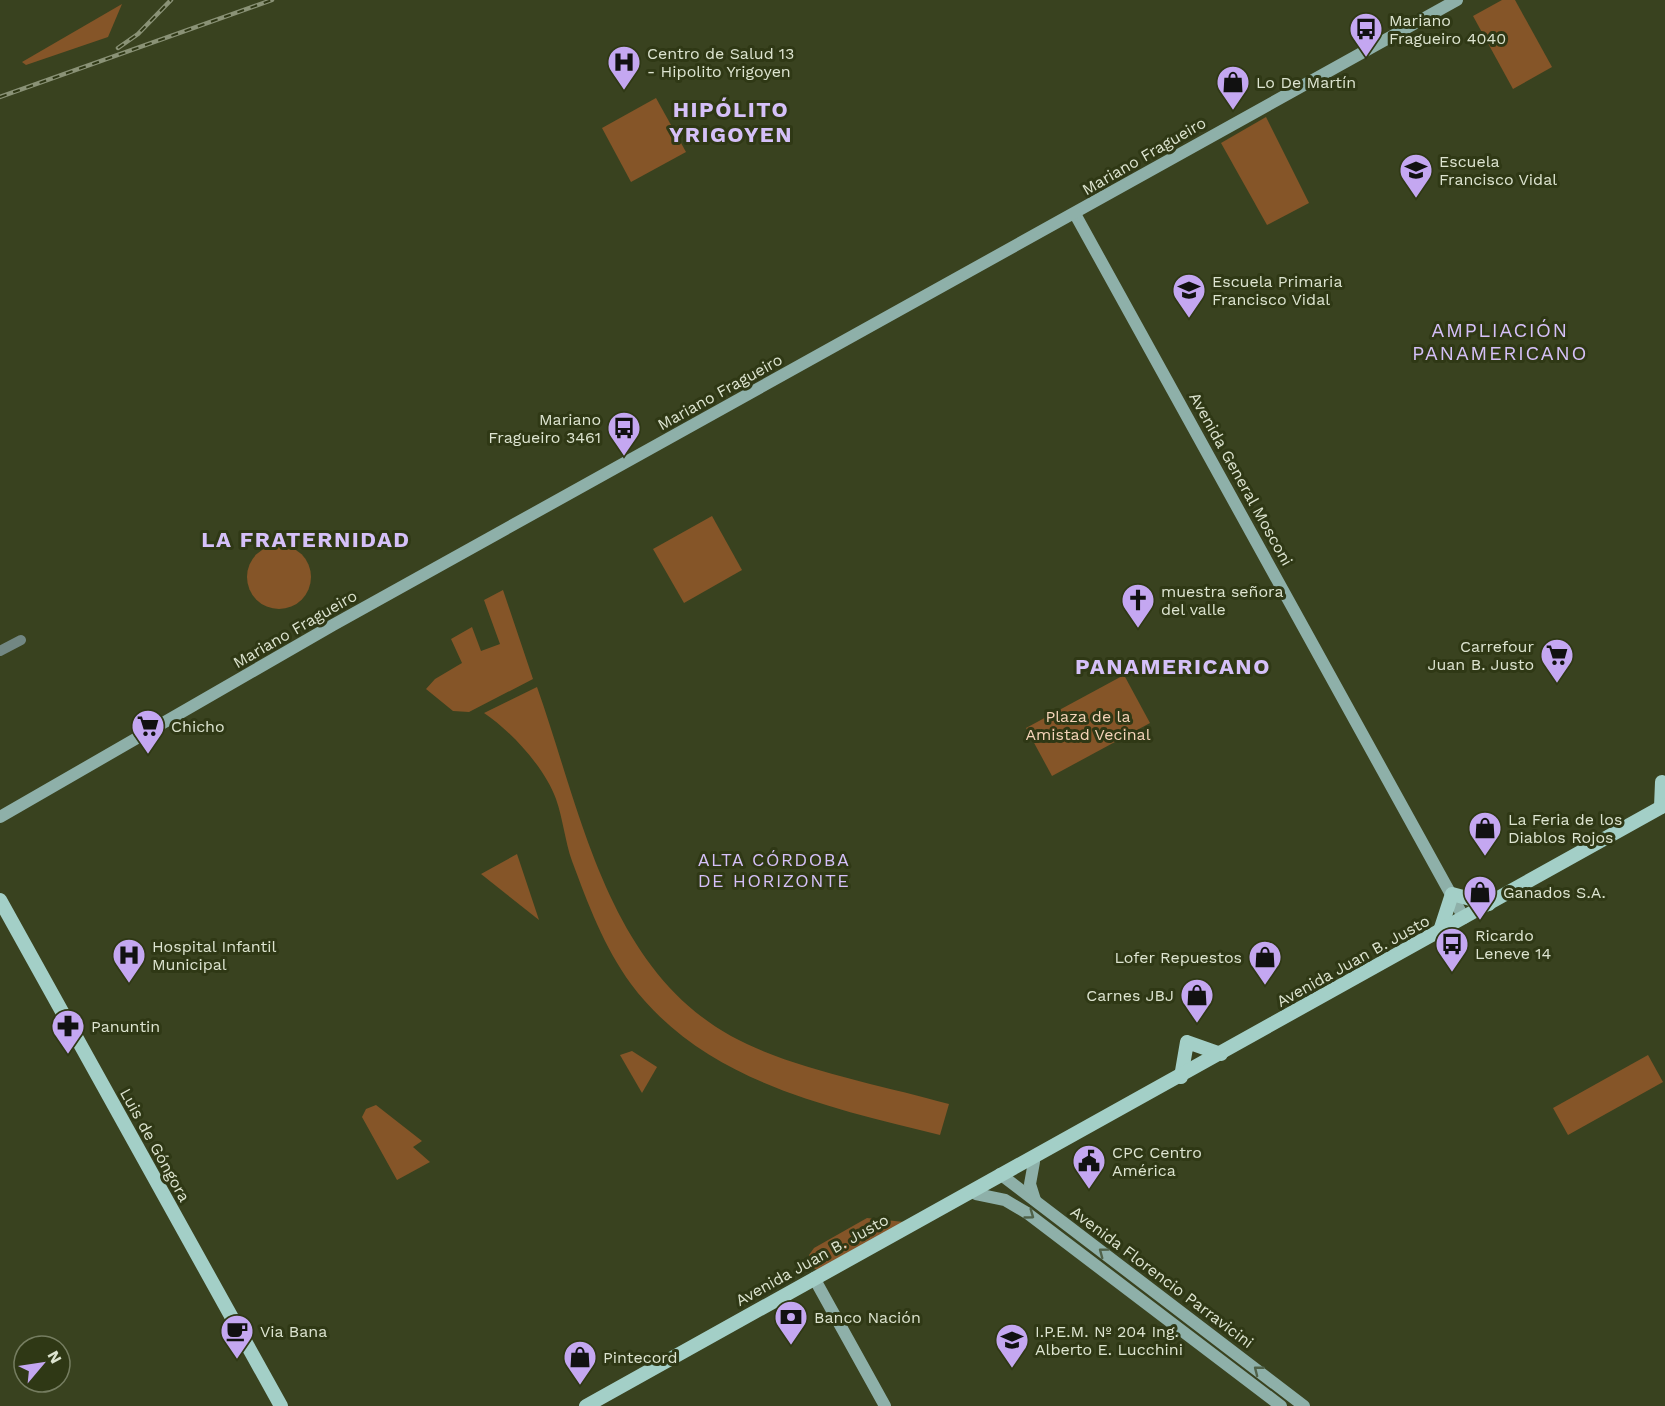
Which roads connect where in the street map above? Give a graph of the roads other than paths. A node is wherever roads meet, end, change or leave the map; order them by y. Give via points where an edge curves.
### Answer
1 (1457, 0) edge
2 (1075, 214) junction
3 (21, 640) dead end
4 (0, 651) edge
5 (1662, 782) dead end
6 (1663, 806) edge
7 (0, 817) edge
8 (1452, 894) junction
9 (0, 900) edge
10 (1489, 904) junction
11 (1464, 918) junction
12 (1440, 931) junction
13 (1221, 1054) junction
14 (1181, 1077) junction
15 (1056, 1146) junction
16 (1034, 1162) junction
17 (1003, 1176) junction
18 (976, 1194) junction
19 (1036, 1201) junction
20 (815, 1281) junction
21 (281, 1406) edge
22 (586, 1406) edge
23 (597, 1406) edge
24 (885, 1406) edge
25 (1281, 1406) edge
26 (1304, 1406) edge

1 - 2 main road, Mariano Fragueiro
2 - 7 main road, Mariano Fragueiro via 333,625
2 - 8 main road, Avenida General Mosconi
3 - 4 street
5 - 6 main road
6 - 10 main road, Avenida Juan B. Justo
8 - 10 main road
8 - 11 main road, Avenida General Mosconi
8 - 12 main road
9 - 21 main road, Luis de Góngora
10 - 11 main road, Avenida Juan B. Justo
11 - 12 main road, Avenida Juan B. Justo
12 - 13 main road, Avenida Juan B. Justo
13 - 14 main road, Avenida Juan B. Justo
13 - 14 main road via 1187,1042
14 - 15 main road, Avenida Juan B. Justo
15 - 16 main road, Avenida Juan B. Justo
15 - 17 main road, Avenida Juan B. Justo via 1046,1148
16 - 17 main road, Avenida Juan B. Justo
16 - 19 main road via 1030,1184
17 - 18 main road, Avenida Juan B. Justo
17 - 19 main road, Avenida Florencio Parravicini
17 - 20 main road, Avenida Juan B. Justo
18 - 20 main road, Avenida Juan B. Justo
18 -> 25 main road, Avenida Florencio Parravicini via 1005,1200 1027,1213
26 -> 19 main road, Avenida Florencio Parravicini
20 - 22 main road, Avenida Juan B. Justo
20 - 23 main road, Avenida Juan B. Justo
20 - 24 main road

